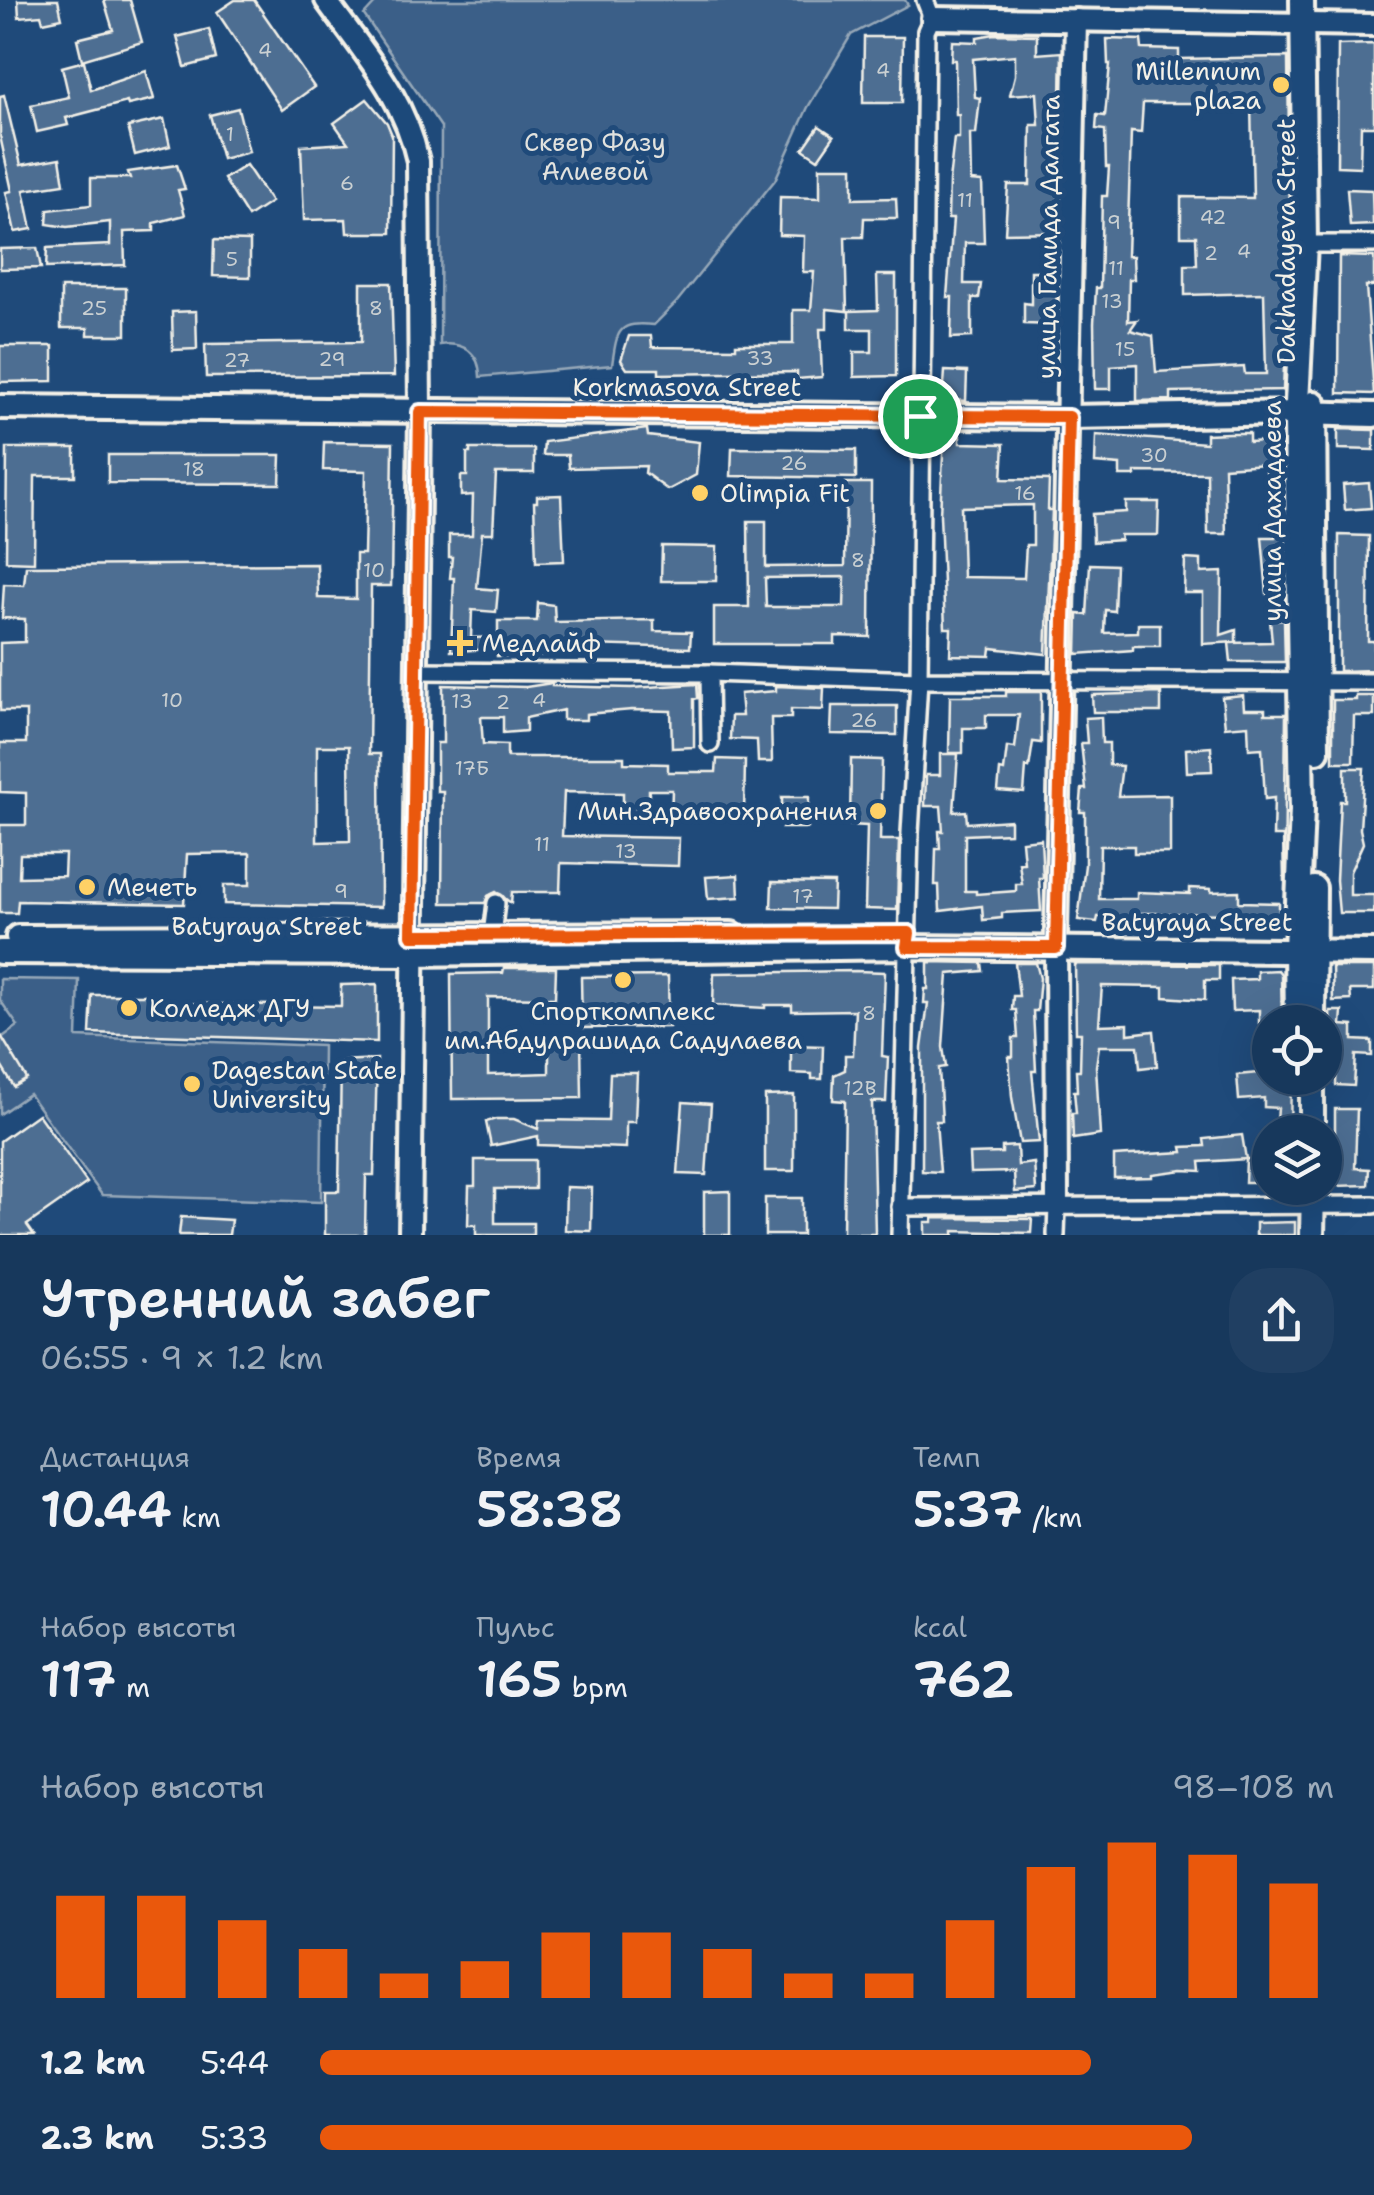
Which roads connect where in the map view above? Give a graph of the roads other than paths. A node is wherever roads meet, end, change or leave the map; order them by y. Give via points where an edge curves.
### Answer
1 (326, 0) edge
2 (1317, 0) edge
3 (928, 9) edge
4 (1305, 15) edge
5 (1076, 20) junction
6 (1374, 25) edge
7 (1315, 244) junction
8 (1374, 244) edge
9 (0, 408) edge
10 (420, 412) junction
11 (1306, 413) junction
12 (1374, 415) edge
13 (920, 416) junction
14 (1069, 417) junction
15 (416, 671) junction
16 (709, 674) junction
17 (1062, 679) junction
18 (918, 680) junction
19 (1309, 681) junction
20 (1374, 682) edge
21 (710, 744) dead end
22 (496, 903) dead end
23 (1374, 936) edge
24 (0, 937) edge
25 (908, 940) junction
26 (1056, 941) junction
27 (491, 944) junction
28 (411, 945) junction
29 (1308, 945) junction
30 (0, 952) edge
31 (1374, 952) edge
32 (1299, 1005) edge
33 (1312, 1005) edge
34 (1252, 1198) edge
35 (1342, 1201) edge
36 (1303, 1205) edge
37 (1307, 1205) edge
38 (1374, 1205) edge
39 (900, 1206) junction
40 (1057, 1206) junction
41 (410, 1235) edge
42 (900, 1235) edge
43 (1056, 1235) edge
44 (1298, 1235) edge
45 (1312, 1235) edge

1 - 10 street via 396,99 418,161
2 - 4 main road, Dakhadayeva Street
3 - 5 street
3 - 13 street
4 - 5 street
4 - 6 street
4 - 7 main road, Dakhadayeva Street
4 - 11 main road, улица Дахадаева
5 - 14 street, улица Гамида Далгата
7 - 8 street
7 - 11 main road, Dakhadayeva Street
9 - 10 main road, Korkmasova Street
10 - 13 main road, Korkmasova Street
10 - 15 street
11 - 12 main road, Korkmasova Street
11 - 14 main road, Korkmasova Street
11 - 19 main road, улица Дахадаева
13 - 14 main road, Korkmasova Street
13 - 18 street
14 - 17 street, улица Гамида Далгата
15 - 16 street
15 - 28 street
16 - 18 street
16 - 21 street
17 - 18 street
17 - 19 street
17 - 26 street, улица Гамида Далгата
18 - 25 street
19 - 20 street
19 - 29 main road, улица Дахадаева via 1302,810
22 - 27 street
23 - 29 main road, Batyraya Street
24 - 28 main road, Batyraya Street
25 - 26 main road, Batyraya Street
25 - 27 main road, Batyraya Street
25 - 39 street
26 - 29 main road, Batyraya Street
26 - 40 street, улица Гамида Далгата
27 - 28 main road, Batyraya Street
28 - 30 main road, Batyraya Street
28 - 41 street
29 - 31 main road, Batyraya Street
29 - 32 main road, улица Дахадаева
29 - 33 main road
34 - 40 street
35 - 38 street
36 - 44 main road
37 - 45 main road
39 - 40 street
39 - 42 street
40 - 43 street, улица Гамида Далгата

